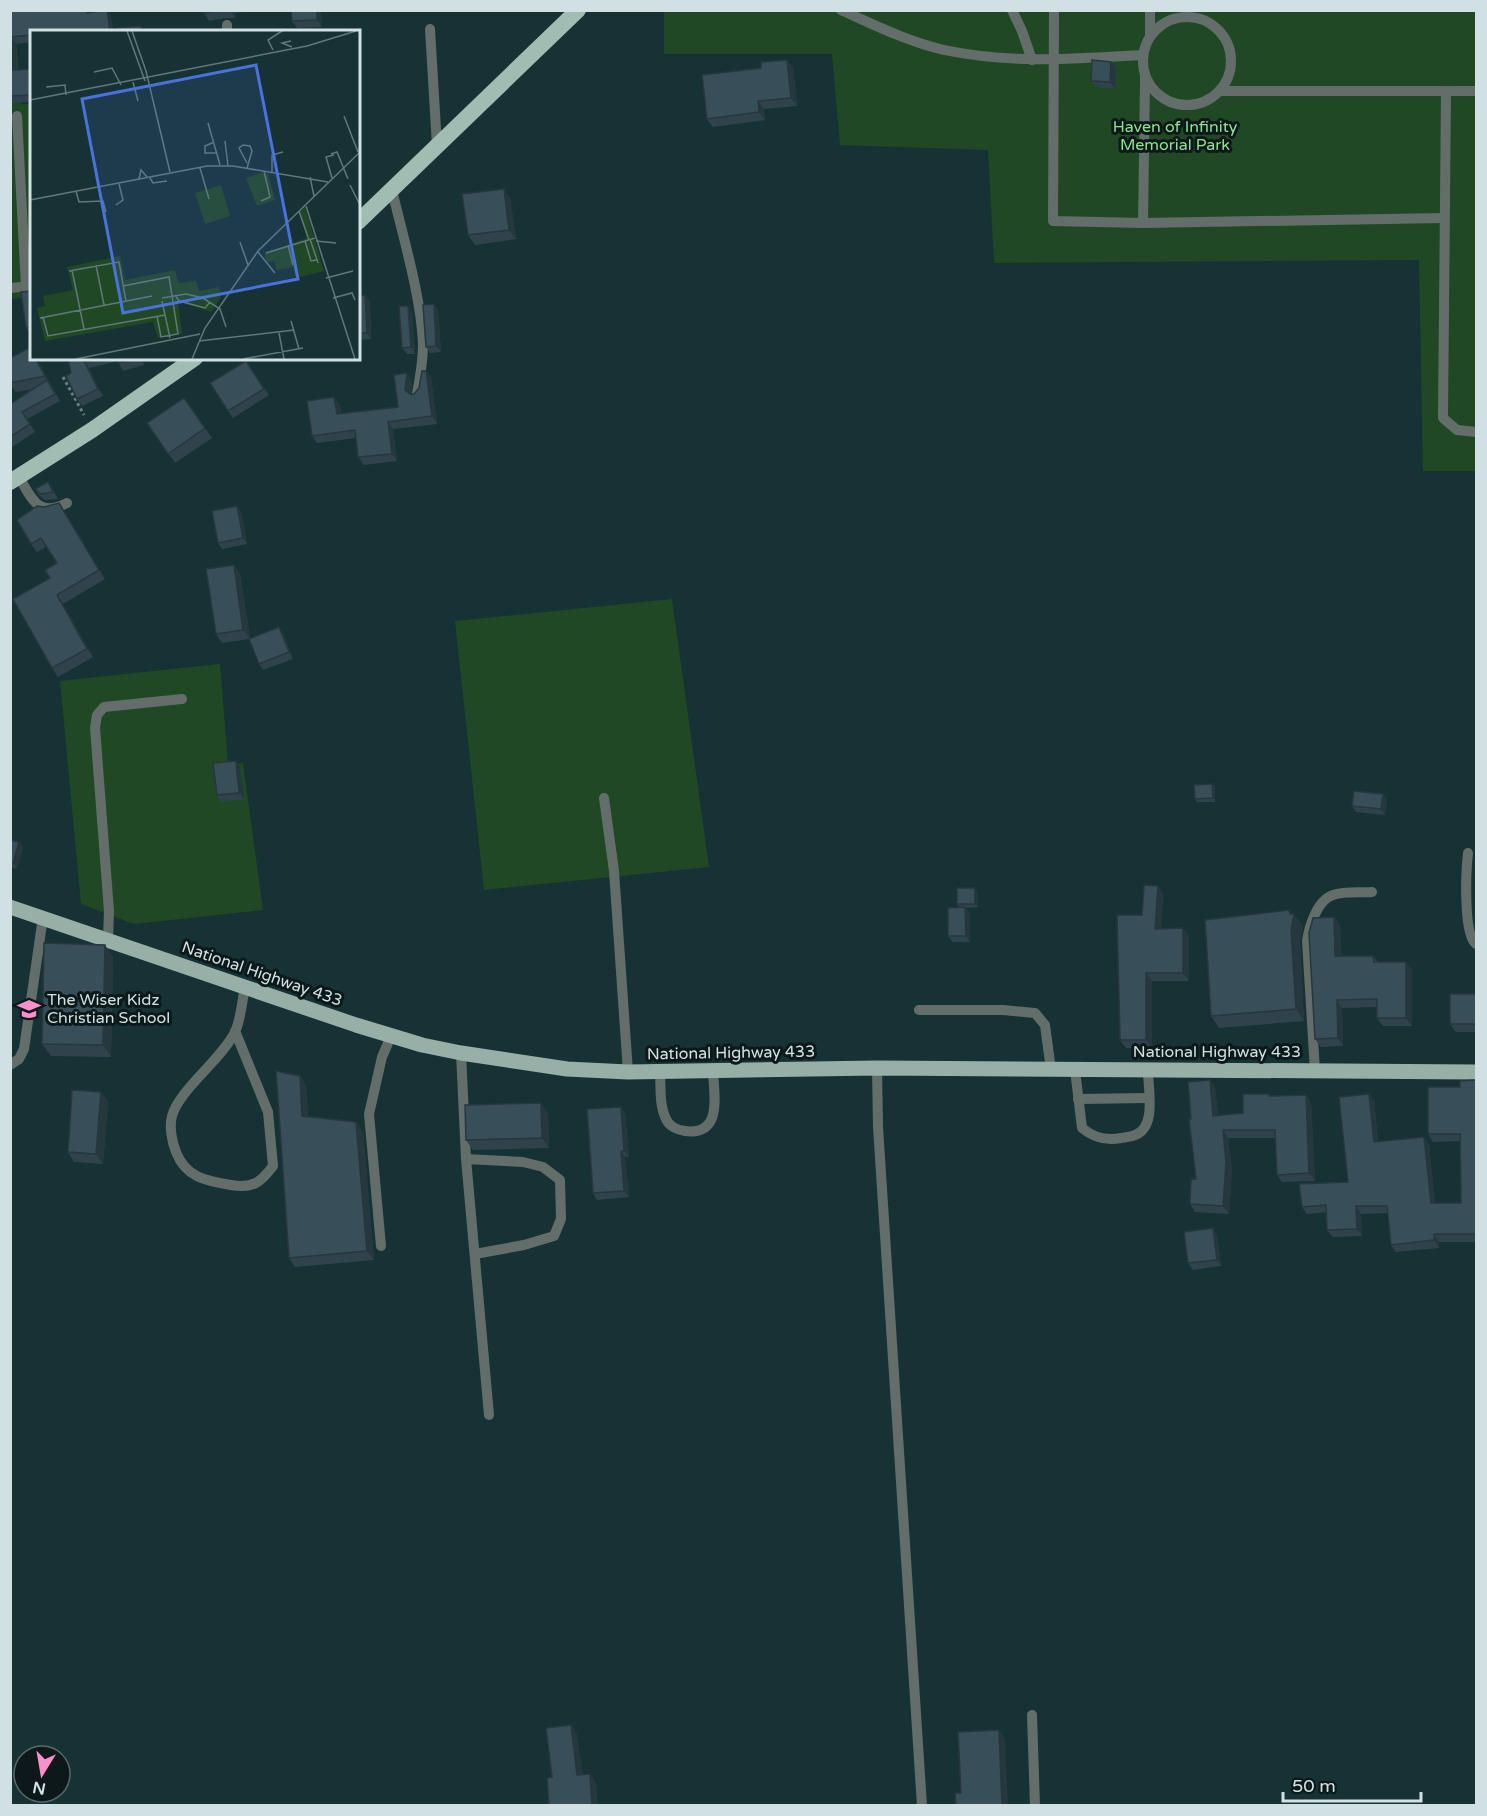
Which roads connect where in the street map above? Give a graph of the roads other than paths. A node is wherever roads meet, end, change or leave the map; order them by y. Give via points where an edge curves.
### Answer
1 (578, 10) edge
2 (841, 10) edge
3 (1012, 10) edge
4 (1054, 10) edge
5 (1150, 10) edge
6 (430, 29) dead end
7 (1150, 36) junction
8 (1142, 55) junction
9 (1032, 60) junction
10 (1053, 60) junction
11 (1145, 77) junction
12 (1221, 91) junction
13 (1446, 91) junction
14 (1476, 91) edge
15 (17, 116) dead end
16 (437, 146) junction
17 (392, 190) junction
18 (1444, 218) junction
19 (360, 220) edge
20 (1143, 223) junction
21 (29, 286) edge
22 (10, 288) edge
23 (192, 360) edge
24 (417, 394) edge
25 (1476, 432) edge
26 (15, 479) edge
27 (67, 503) dead end
28 (182, 699) dead end
29 (604, 798) dead end
30 (1468, 853) dead end
31 (1372, 892) dead end
32 (10, 907) edge
33 (43, 917) junction
34 (108, 939) junction
35 (1476, 944) edge
36 (245, 987) junction
37 (919, 1010) dead end
38 (236, 1031) junction
39 (391, 1036) junction
40 (460, 1053) junction
41 (10, 1065) edge
42 (877, 1068) junction
43 (1051, 1070) junction
44 (1075, 1070) junction
45 (1148, 1070) junction
46 (713, 1071) junction
47 (1315, 1071) junction
48 (628, 1072) junction
49 (660, 1072) junction
50 (1476, 1072) edge
51 (1148, 1098) junction
52 (1078, 1099) junction
53 (465, 1159) junction
54 (381, 1246) dead end
55 (475, 1254) junction
56 (489, 1415) dead end
57 (1032, 1715) dead end
58 (922, 1806) edge
59 (1035, 1806) edge

1 - 16 highway
2 - 9 lane via 942,49
3 - 9 lane
4 - 10 lane
5 - 7 lane
6 - 16 lane
7 - 8 lane
7 - 12 lane via 1165,22 1186,17 1206,21 1222,34 1231,52 1230,73
8 - 10 lane
8 - 11 lane
9 - 10 lane
10 - 20 lane via 1053,221
11 - 12 lane via 1158,96 1179,105 1202,104
11 - 20 lane
12 - 13 lane
13 - 14 lane
13 - 18 lane
15 - 21 lane
16 - 17 highway
17 - 19 highway
17 - 24 lane via 419,308 423,344
18 - 20 lane
18 - 25 lane via 1443,418 1457,430
21 - 22 lane
23 - 26 highway
26 - 27 lane via 42,508
28 - 34 lane via 104,707 96,715 110,910
29 - 48 lane via 614,871
30 - 35 lane via 1469,928
31 - 47 lane via 1332,895 1310,926 1307,941
32 - 33 main road, National Highway 433
33 - 34 main road, National Highway 433
33 - 41 lane via 24,1049
34 - 36 main road, National Highway 433
36 - 38 lane
36 - 39 main road, National Highway 433
37 - 43 lane via 1035,1013 1045,1025
38 - 38 lane via 181,1098 171,1117 172,1142 180,1163 201,1180 241,1187 261,1182 273,1166 268,1112
39 - 40 main road, National Highway 433
39 - 54 lane via 369,1114
40 - 48 main road, National Highway 433 via 567,1069
40 - 53 lane
42 - 43 main road, National Highway 433
42 - 46 main road, National Highway 433
42 - 58 lane
43 - 44 main road, National Highway 433
44 - 45 main road, National Highway 433
44 - 52 lane
45 - 47 main road, National Highway 433
45 - 51 lane
46 - 49 main road, National Highway 433
46 - 49 lane via 712,1118 705,1128 691,1132 677,1130 667,1122 662,1108
47 - 50 main road, National Highway 433
48 - 49 main road, National Highway 433
51 - 52 lane
51 - 52 lane via 1145,1129 1113,1139 1092,1136 1082,1128
53 - 55 lane
53 - 55 lane via 523,1162 543,1167 560,1180 561,1219 554,1236
55 - 56 lane
57 - 59 lane

